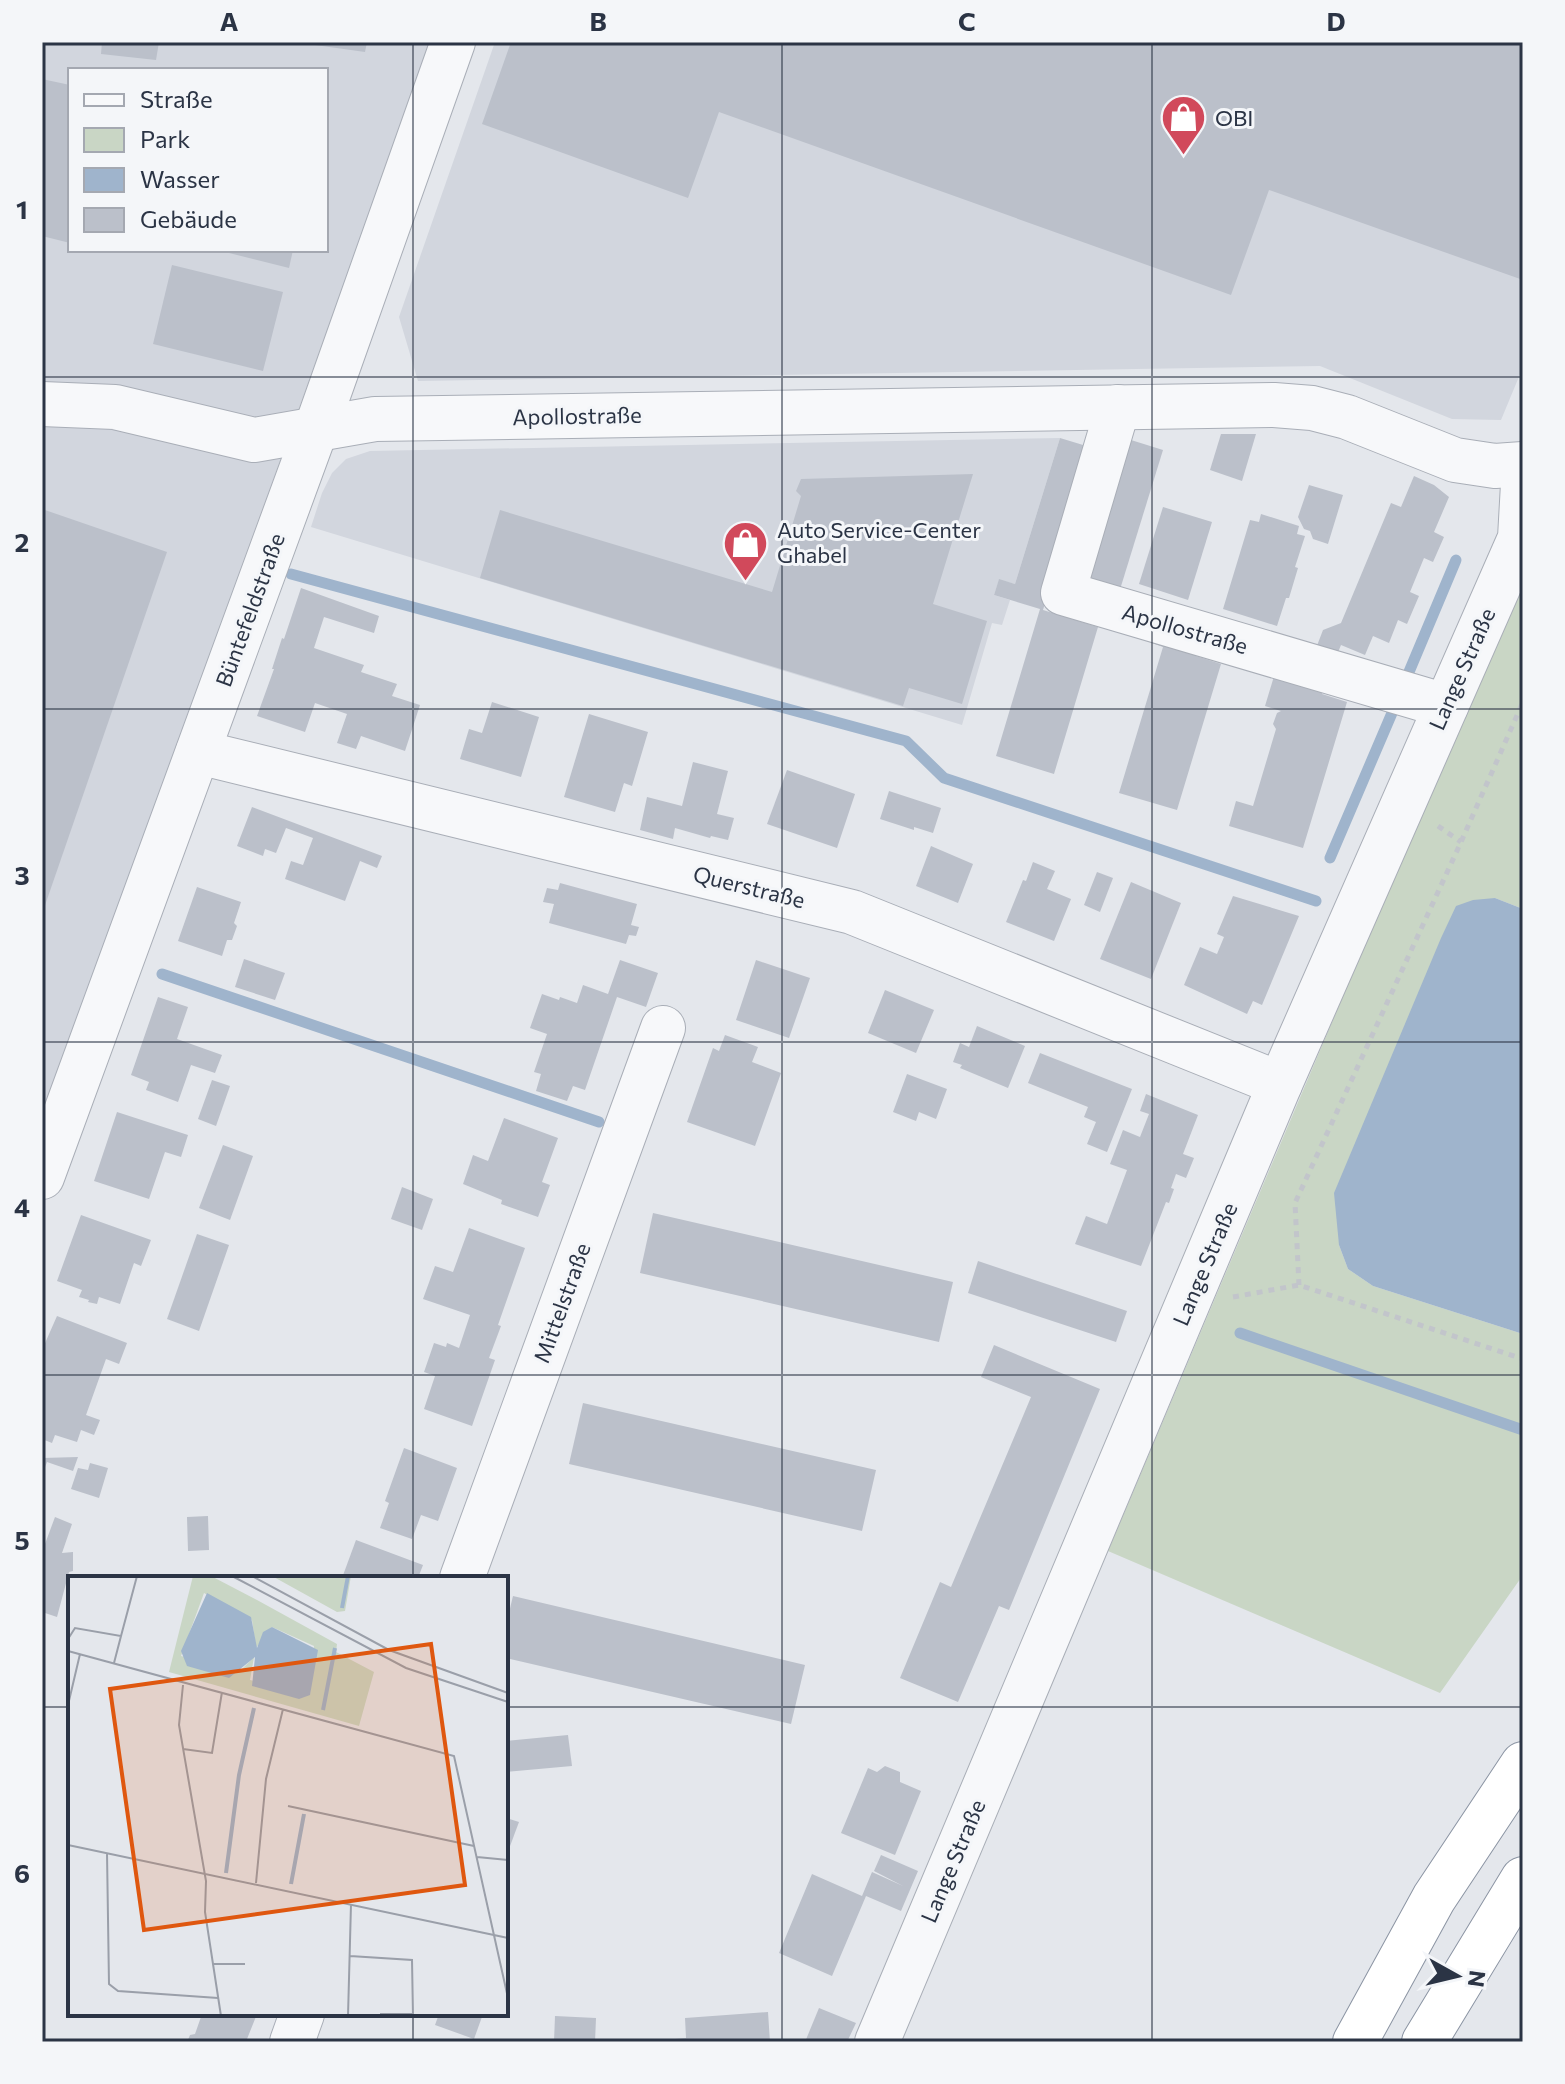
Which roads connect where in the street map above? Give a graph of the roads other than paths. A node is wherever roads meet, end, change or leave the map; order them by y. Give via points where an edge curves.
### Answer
1 (453, 42) edge
2 (42, 404) edge
3 (1118, 407) junction
4 (316, 429) junction
5 (1523, 464) edge
6 (1523, 484) edge
7 (1446, 706) junction
8 (198, 752) junction
9 (663, 1028) dead end
10 (1280, 1084) junction
11 (42, 1177) edge
12 (463, 1576) edge
13 (1523, 1764) edge
14 (1523, 1879) edge
15 (301, 2016) edge
16 (292, 2042) edge
17 (877, 2042) edge
18 (1355, 2042) edge
19 (1424, 2042) edge

1 - 4 street, Büntefeldstraße
2 - 4 street, Apollostraße via 115,407 254,440
3 - 4 street, Apollostraße via 375,419
3 - 5 street, Apollostraße via 1312,408 1455,460
3 - 7 street, Apollostraße via 1063,593
4 - 8 street, Büntefeldstraße
6 - 7 street, Lange Straße via 1520,538
7 - 10 street, Lange Straße
8 - 10 street, Querstraße via 852,912
8 - 11 street, Büntefeldstraße
9 - 12 street, Mittelstraße
10 - 17 street, Lange Straße
13 - 18 highway via 1434,1898
14 - 19 highway
15 - 16 street

